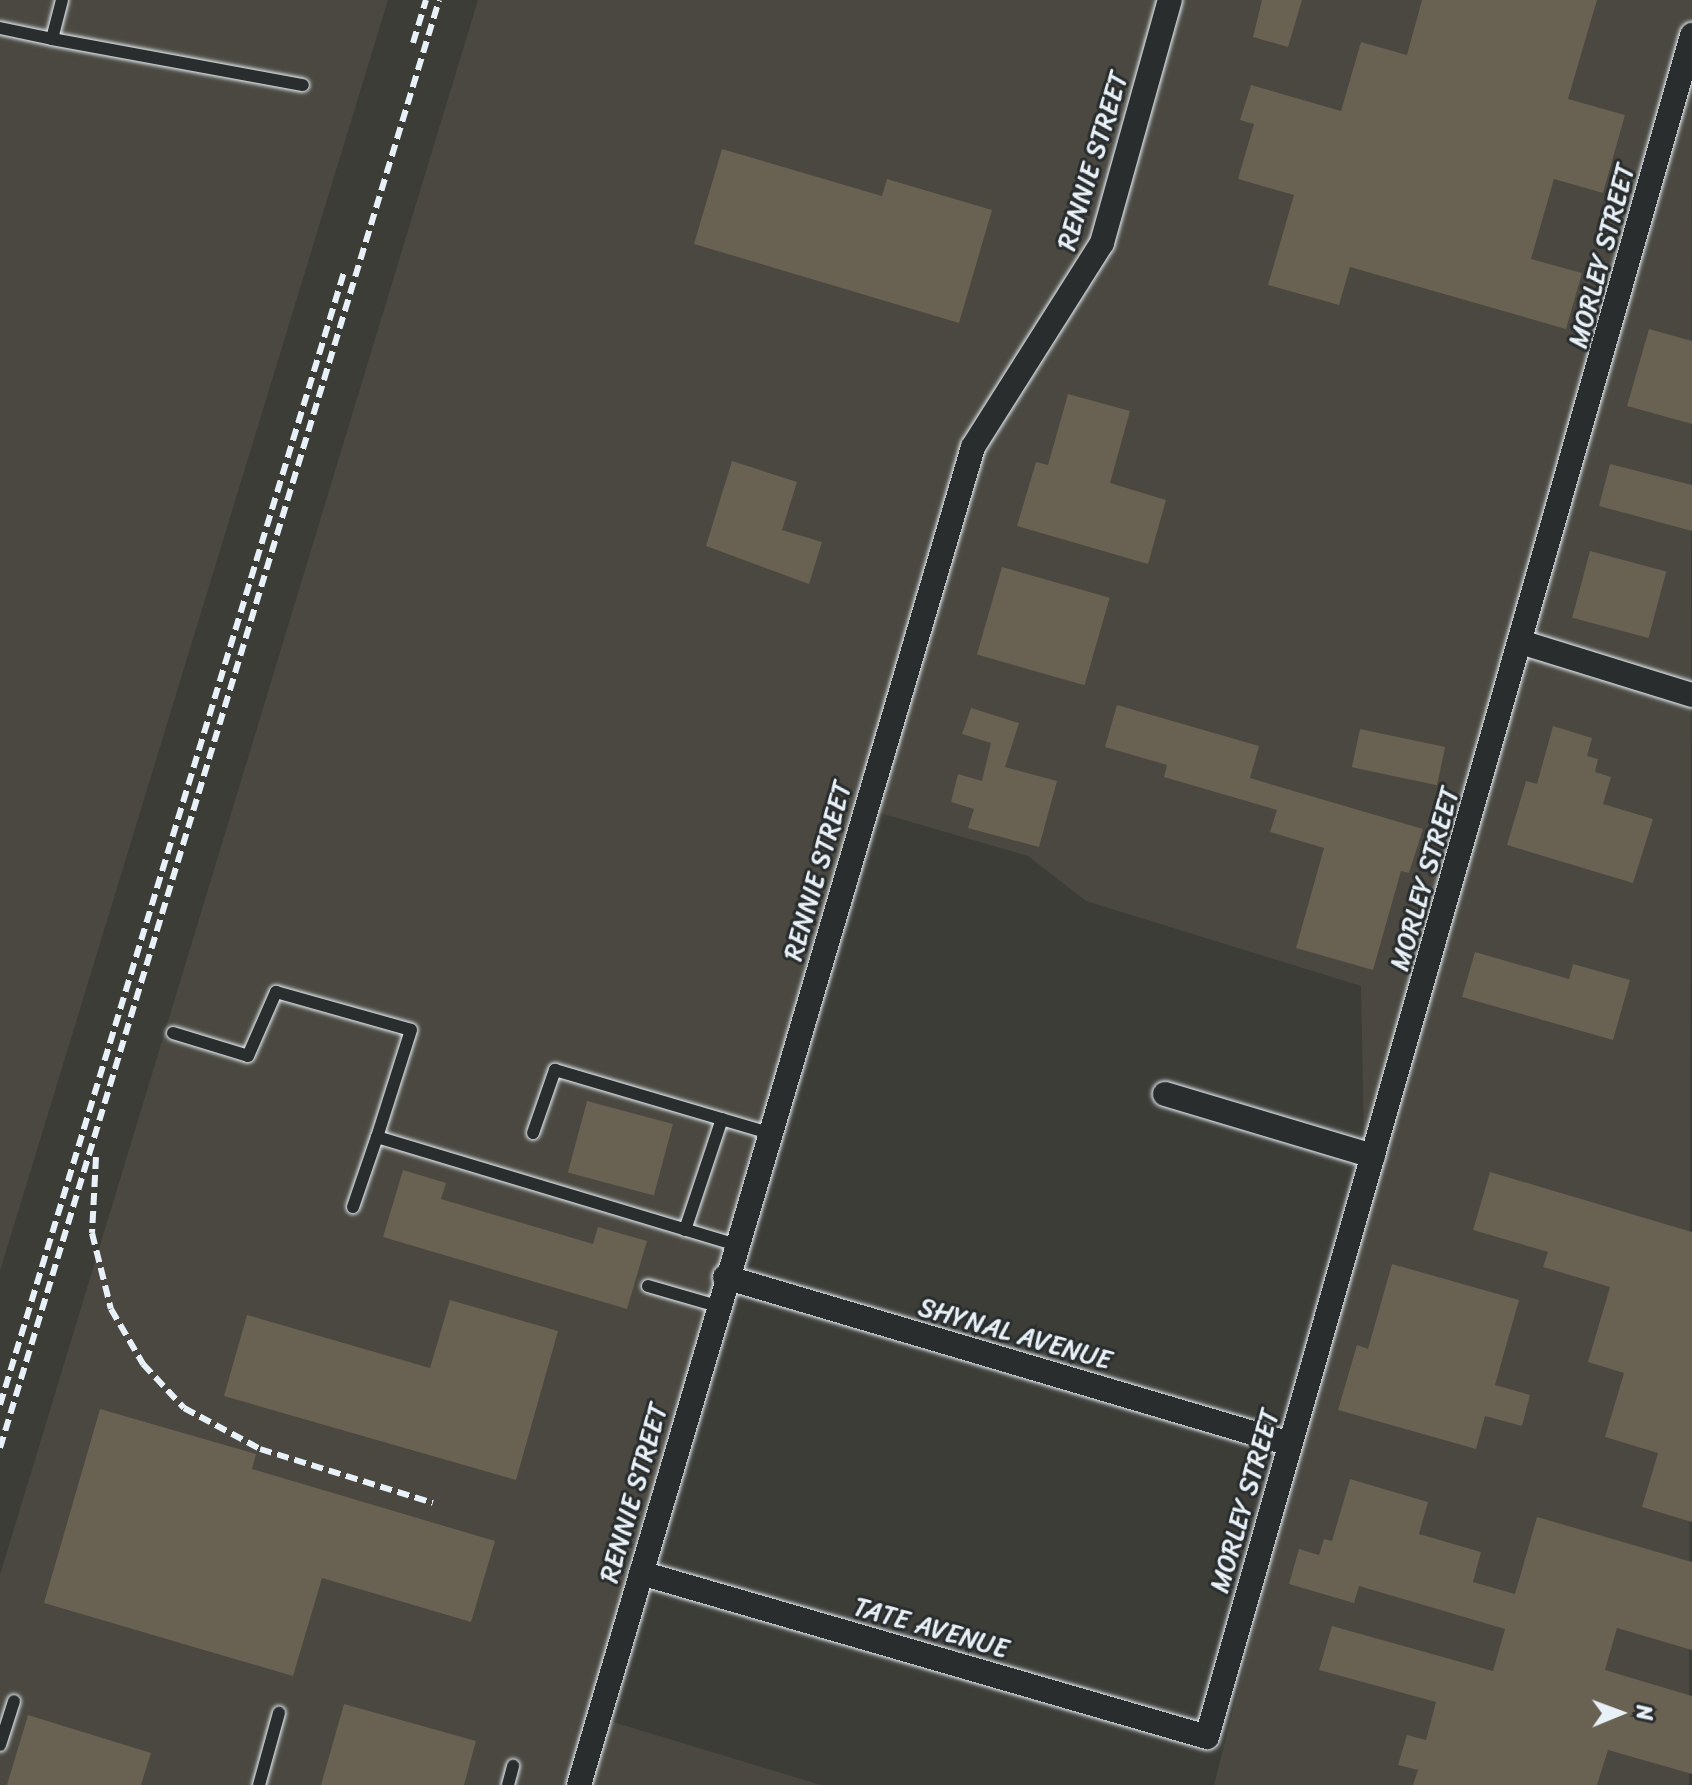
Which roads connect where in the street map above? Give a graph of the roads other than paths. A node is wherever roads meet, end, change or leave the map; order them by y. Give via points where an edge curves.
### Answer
1 (62, 0) edge
2 (1170, 0) edge
3 (0, 28) edge
4 (1692, 35) edge
5 (52, 39) junction
6 (303, 85) dead end
7 (1524, 643) junction
8 (1692, 695) edge
9 (173, 1033) dead end
10 (1165, 1094) dead end
11 (722, 1119) junction
12 (533, 1133) dead end
13 (769, 1133) junction
14 (377, 1137) junction
15 (1373, 1156) junction
16 (353, 1207) dead end
17 (685, 1230) junction
18 (733, 1244) junction
19 (725, 1277) junction
20 (648, 1286) dead end
21 (717, 1306) junction
22 (1290, 1444) junction
23 (641, 1573) junction
24 (14, 1701) dead end
25 (279, 1713) dead end
26 (1207, 1737) joint
27 (0, 1745) edge
28 (513, 1766) dead end
29 (259, 1785) edge
30 (508, 1785) edge
31 (579, 1785) edge

1 - 5 lane
2 - 13 street, RENNIE STREET via 1102,243 973,447
3 - 5 lane
4 - 7 street, MORLEY STREET
5 - 6 lane
7 - 8 street
7 - 15 street, MORLEY STREET
9 - 14 lane via 248,1056 276,992 411,1030
10 - 15 street
11 - 12 lane via 555,1070
11 - 13 lane
11 - 17 lane
13 - 18 street, RENNIE STREET
14 - 16 lane
14 - 17 lane
15 - 22 street, MORLEY STREET
17 - 18 lane
18 - 19 street, RENNIE STREET
19 - 21 street, RENNIE STREET
19 - 22 street, SHYNAL AVENUE
20 - 21 lane
21 - 23 street, RENNIE STREET
22 - 26 street, MORLEY STREET
23 - 26 street, TATE AVENUE
23 - 31 street, RENNIE STREET
24 - 27 lane
25 - 29 lane
28 - 30 lane

